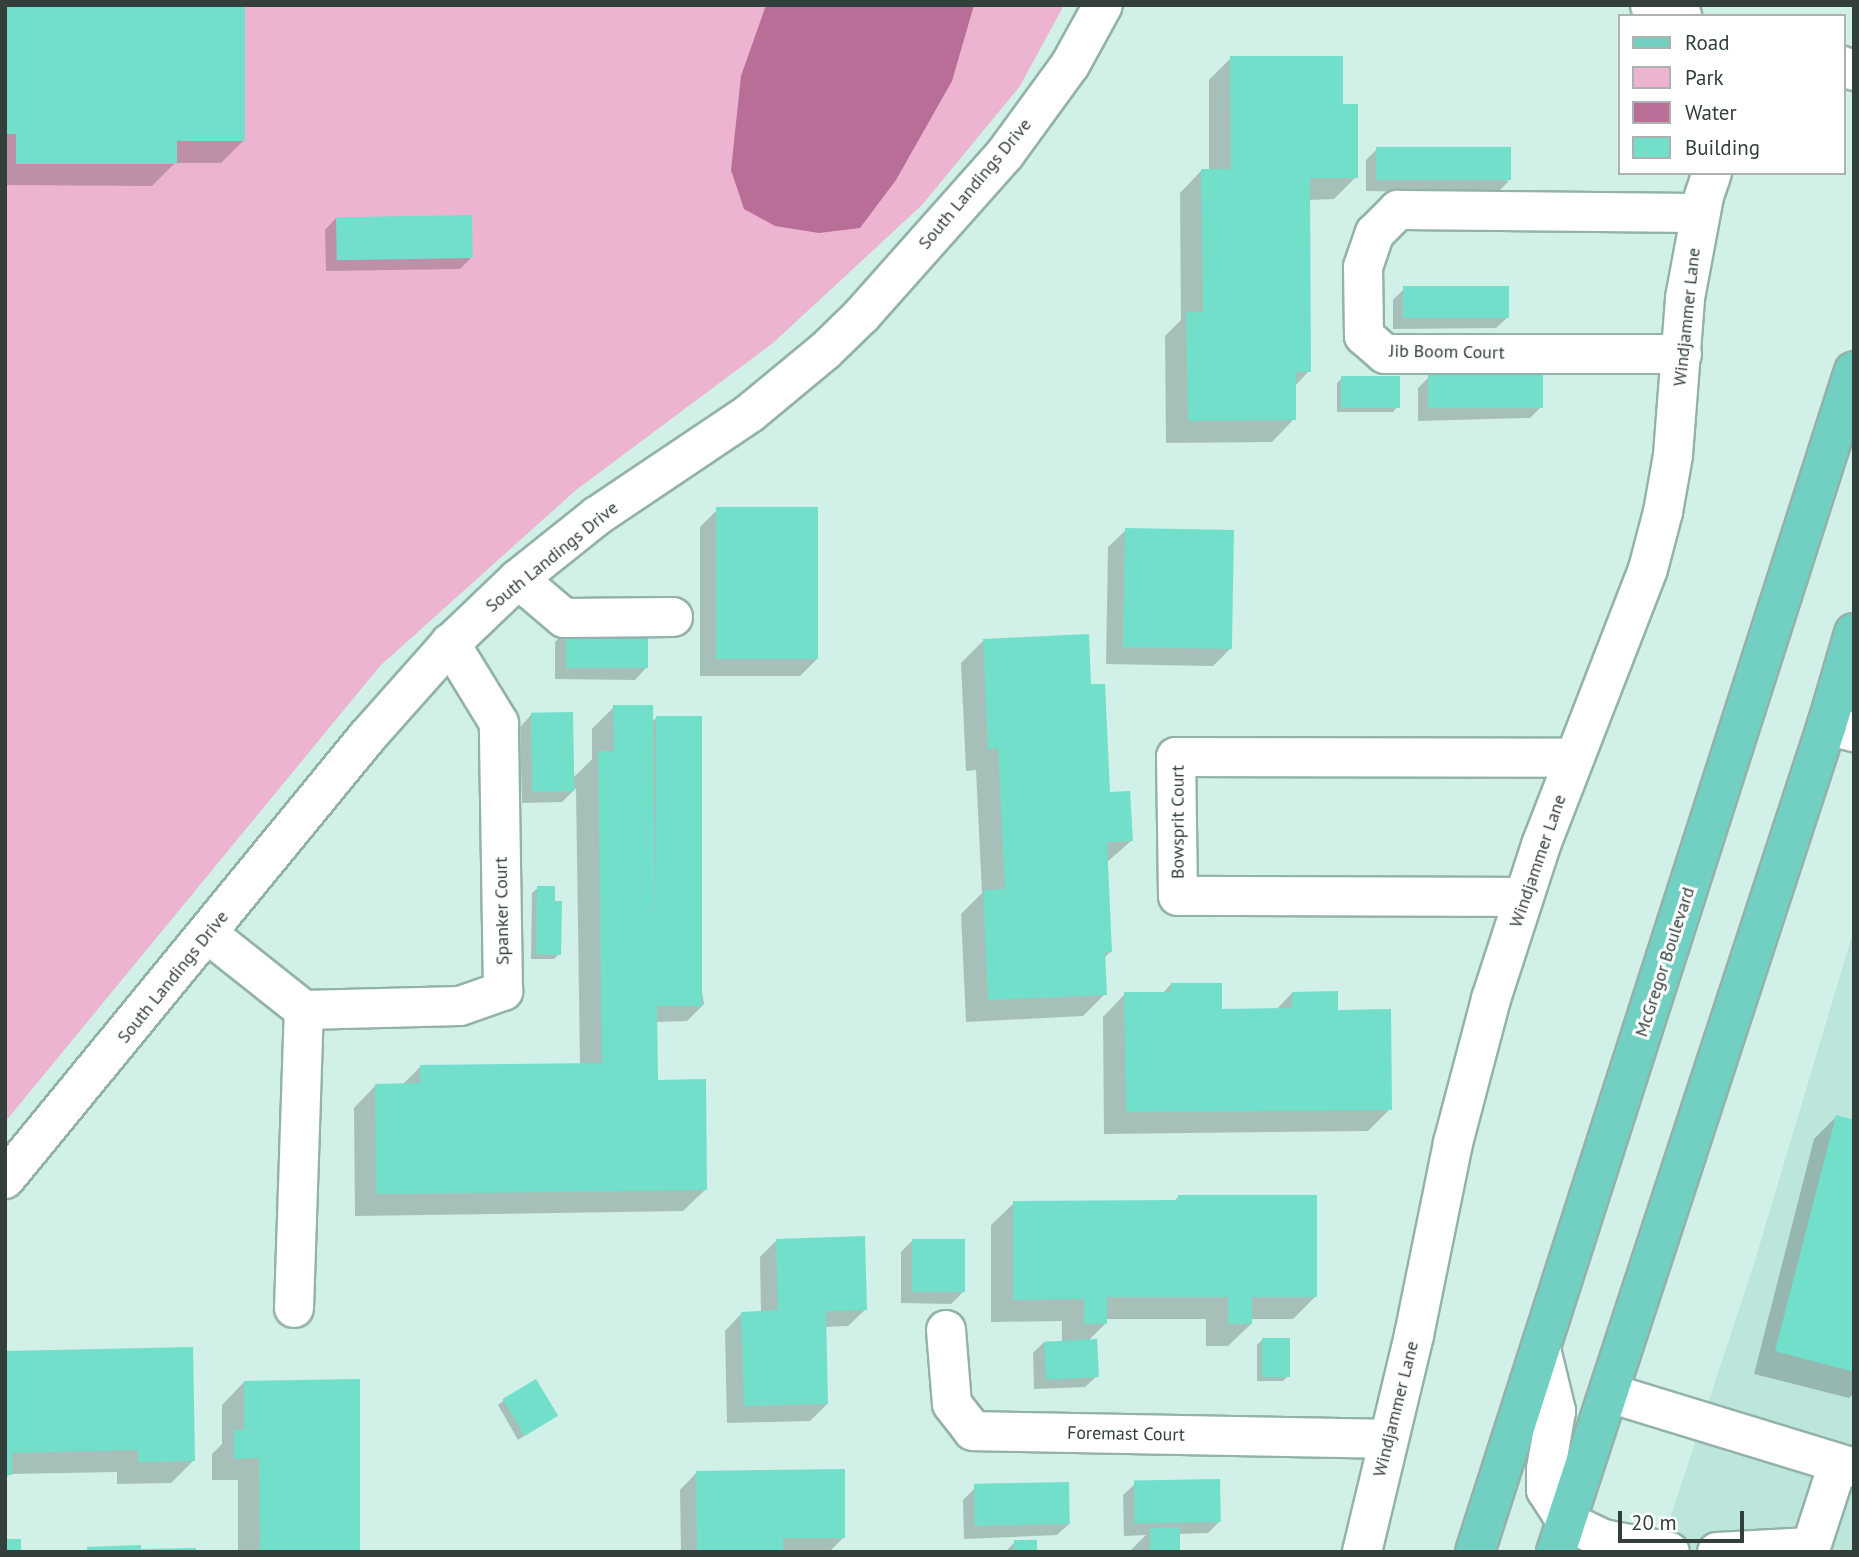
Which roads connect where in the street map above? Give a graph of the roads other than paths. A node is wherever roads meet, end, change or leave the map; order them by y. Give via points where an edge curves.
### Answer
1 (1103, 5) edge
2 (1650, 5) edge
3 (1676, 14) edge
4 (1711, 175) edge
5 (1700, 213) junction
6 (1682, 354) junction
7 (1854, 371) edge
8 (518, 579) junction
9 (673, 617) dead end
10 (1854, 633) edge
11 (450, 643) junction
12 (1840, 729) edge
13 (1574, 758) junction
14 (1524, 897) junction
15 (208, 934) junction
16 (304, 1010) junction
17 (5, 1179) edge
18 (294, 1308) dead end
19 (946, 1330) dead end
20 (1541, 1349) junction
21 (1609, 1392) junction
22 (1388, 1439) junction
23 (1846, 1466) edge
24 (1561, 1536) edge
25 (1363, 1552) edge
26 (1475, 1552) edge
27 (1670, 1552) edge
28 (1717, 1552) edge

1 - 8 street, South Landings Drive via 1070,65 1005,154 862,315 750,412 597,516
2 - 3 street
4 - 5 street, Windjammer Lane
5 - 6 street, Windjammer Lane via 1685,298
5 - 6 street, Jib Boom Court via 1398,210 1374,233 1363,267 1364,336 1385,354
6 - 13 street, Windjammer Lane via 1664,512 1648,569
7 - 20 main road, McGregor Boulevard
8 - 9 street via 564,618
8 - 11 street, South Landings Drive
10 - 12 main road
11 - 15 street, South Landings Drive via 367,737
11 - 16 street, Spanker Court via 499,723 503,991 460,1006
12 - 21 main road
13 - 14 street, Windjammer Lane
13 - 14 street, Bowsprit Court via 1176,757 1178,895
14 - 22 street, Windjammer Lane via 1453,1143
15 - 16 street
15 - 17 street, South Landings Drive
16 - 18 street
19 - 22 street, Foremast Court via 952,1404 973,1431
20 - 24 street via 1556,1411 1546,1490
20 - 26 main road, McGregor Boulevard
21 - 23 street
21 - 24 main road
22 - 25 street, Windjammer Lane
23 - 28 street via 1811,1547
24 - 27 street

